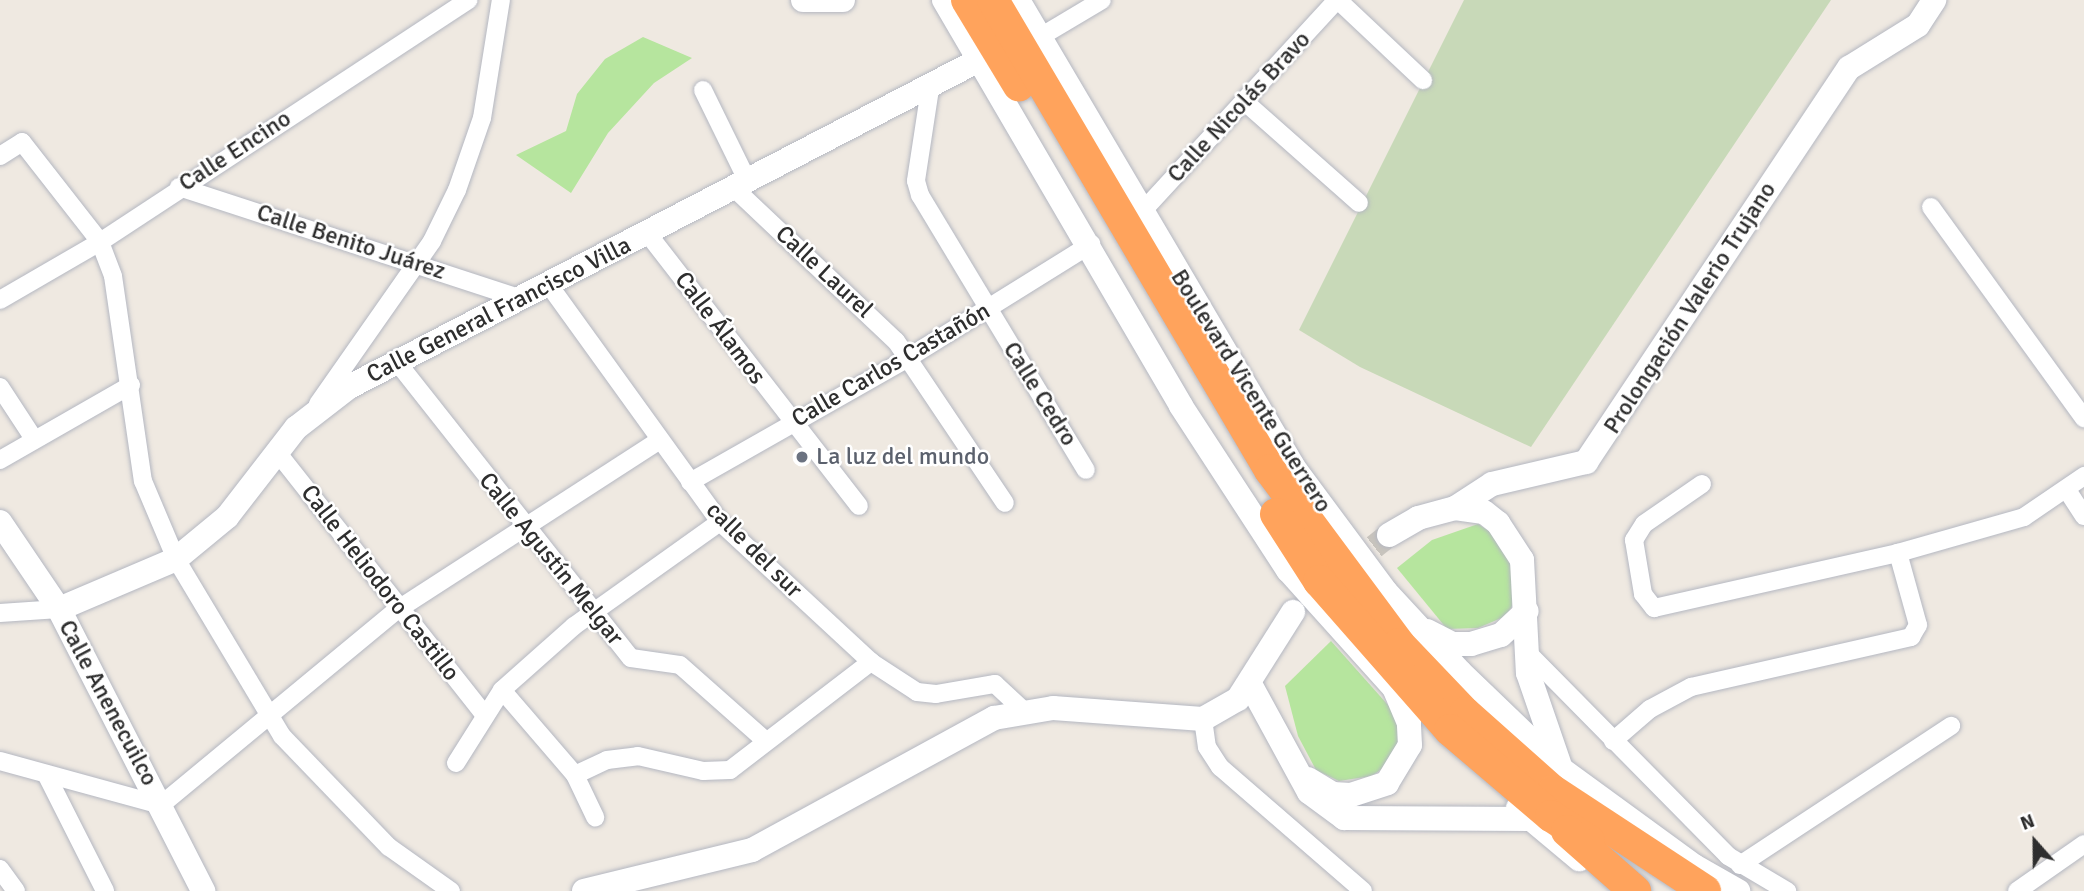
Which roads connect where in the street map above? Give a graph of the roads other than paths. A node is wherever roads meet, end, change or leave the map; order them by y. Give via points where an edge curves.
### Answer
1 (469, 0) edge
2 (501, 0) edge
3 (803, 0) edge
4 (843, 0) edge
5 (944, 0) edge
6 (1018, 0) edge
7 (1102, 0) edge
8 (1338, 0) edge
9 (1934, 0) edge
10 (979, 4) edge
11 (1040, 37) junction
12 (979, 60) junction
13 (1423, 80) dead end
14 (930, 89) junction
15 (703, 90) dead end
16 (1245, 102) junction
17 (0, 156) edge
18 (742, 186) junction
19 (179, 187) junction
20 (1359, 203) dead end
21 (1931, 207) dead end
22 (1140, 214) junction
23 (648, 234) junction
24 (100, 242) junction
25 (1091, 244) junction
26 (417, 262) junction
27 (549, 285) junction
28 (521, 299) junction
29 (0, 300) edge
30 (987, 309) junction
31 (908, 358) junction
32 (397, 362) junction
33 (131, 385) junction
34 (0, 387) edge
35 (2084, 418) edge
36 (308, 419) junction
37 (792, 423) junction
38 (34, 439) junction
39 (660, 440) junction
40 (277, 452) junction
41 (0, 460) edge
42 (1086, 470) dead end
43 (2084, 477) edge
44 (690, 482) junction
45 (1702, 484) dead end
46 (2067, 490) junction
47 (1005, 503) dead end
48 (859, 506) dead end
49 (1455, 508) junction
50 (2084, 516) edge
51 (0, 522) edge
52 (720, 522) junction
53 (525, 528) junction
54 (1389, 535) tunnel mouth
55 (1898, 553) junction
56 (176, 559) junction
57 (59, 609) junction
58 (397, 610) junction
59 (1527, 611) junction
60 (593, 612) junction
61 (1293, 612) dead end
62 (0, 613) edge
63 (1419, 627) junction
64 (1528, 653) junction
65 (871, 662) junction
66 (1250, 684) junction
67 (1394, 688) junction
68 (502, 690) junction
69 (1023, 710) junction
70 (483, 713) junction
71 (271, 717) junction
72 (1203, 719) junction
73 (1951, 726) dead end
74 (766, 741) junction
75 (1613, 741) junction
76 (0, 761) edge
77 (456, 763) dead end
78 (1560, 769) junction
79 (1295, 771) junction
80 (47, 774) junction
81 (575, 775) junction
82 (161, 805) junction
83 (595, 817) dead end
84 (1541, 818) junction
85 (2084, 844) edge
86 (1740, 865) junction
87 (0, 869) edge
88 (592, 887) edge
89 (16, 891) edge
90 (105, 891) edge
91 (204, 891) edge
92 (451, 891) edge
93 (1363, 891) edge
94 (1622, 891) edge
95 (1635, 891) edge
96 (1666, 891) edge
97 (1705, 891) edge
98 (1738, 891) edge
99 (1787, 891) edge
100 (2017, 891) edge

1 - 19 street, Calle Encino
2 - 26 street via 482,118 457,190
3 - 4 main road
5 - 12 main road, Boulevard Vicente Guerrero
6 - 11 main road, Boulevard Vicente Guerrero
7 - 11 street
8 - 13 street
8 - 16 street, Calle Nicolás Bravo
9 - 49 main road, Prolongación Valerio Trujano via 1918,25 1849,68 1586,462 1492,484
10 - 84 highway, Boulevard Vicente Guerrero via 1319,581 1450,730
10 - 97 highway, Boulevard Vicente Guerrero via 1270,470 1399,643 1465,713 1552,791
11 - 22 main road, Boulevard Vicente Guerrero
12 - 14 main road, Calle General Francisco Villa
12 - 25 main road, Boulevard Vicente Guerrero
14 - 18 main road, Calle General Francisco Villa
14 - 30 street, Calle Cedro via 916,181 928,212
15 - 18 street
16 - 20 street
16 - 22 street, Calle Nicolás Bravo
17 - 24 street via 22,142
18 - 23 main road, Calle General Francisco Villa
18 - 31 street, Calle Laurel
19 - 24 street, Calle Encino
19 - 26 street, Calle Benito Juárez
21 - 35 street
22 - 63 main road, Boulevard Vicente Guerrero via 1294,468
23 - 27 main road, Calle General Francisco Villa
23 - 37 street, Calle Álamos
24 - 29 street, Calle Encino
24 - 33 street via 113,276
25 - 30 street, Calle Carlos Castañón
25 - 67 main road, Boulevard Vicente Guerrero via 1181,406 1288,570
26 - 28 street, Calle Benito Juárez
26 - 36 street
27 - 28 main road, Calle General Francisco Villa
27 - 39 street, calle del sur
28 - 32 main road, Calle General Francisco Villa
30 - 31 street, Calle Carlos Castañón
30 - 42 street, Calle Cedro
31 - 37 street, Calle Carlos Castañón
31 - 47 street, Calle Laurel
32 - 36 main road, Calle General Francisco Villa via 349,387
32 - 53 street, Calle Agustín Melgar
33 - 38 street
33 - 56 street via 143,481
34 - 38 street
36 - 40 main road, Calle General Francisco Villa
37 - 44 street, Calle Carlos Castañón
37 - 48 street, Calle Álamos
38 - 41 street
39 - 44 street, calle del sur
39 - 53 street
40 - 56 main road, Calle General Francisco Villa via 227,517
40 - 58 street, Calle Heliodoro Castillo
43 - 46 street
44 - 52 street, calle del sur
45 - 55 street via 1644,524 1634,540 1643,594 1654,608
46 - 50 street
46 - 55 street via 2024,517
49 - 54 main road, Prolongación Valerio Trujano via 1418,518
49 - 59 main road via 1484,512 1510,536 1526,570
51 - 57 main road, Calle Anenecuilco
52 - 60 street
52 - 65 street, calle del sur
53 - 58 street
53 - 60 street, Calle Agustín Melgar
55 - 75 street via 1918,625 1911,637 1691,687 1650,709
56 - 57 main road, Calle General Francisco Villa
56 - 71 street
57 - 62 street
57 - 82 main road, Calle Anenecuilco
58 - 70 street, Calle Heliodoro Castillo
58 - 71 street
59 - 63 main road via 1501,635 1471,644 1452,645
59 - 64 main road
60 - 68 street
60 - 74 street, Calle Agustín Melgar via 631,658 680,665
61 - 66 main road via 1266,648
63 - 78 main road, Boulevard Vicente Guerrero
64 - 75 street
64 - 78 main road via 1535,703
65 - 69 street, calle del sur via 917,692 936,694 995,684
65 - 74 street
66 - 72 main road via 1238,699
66 - 79 main road
67 - 79 main road via 1409,723 1410,745 1387,783 1369,793 1333,794
67 - 84 main road, Boulevard Vicente Guerrero
68 - 70 street
68 - 81 street
69 - 72 main road
69 - 88 main road via 972,726 752,850
70 - 77 street
71 - 82 street
71 - 92 street via 282,736 389,847
72 - 93 street via 1207,747 1220,767
73 - 86 street
74 - 81 street via 730,770 716,773 638,756 607,760
75 - 86 street
76 - 80 street
78 - 98 main road, Boulevard Vicente Guerrero via 1694,866
79 - 84 main road via 1309,792 1344,818 1387,823
80 - 82 street
80 - 90 street
81 - 83 street
82 - 91 main road, Calle Anenecuilco
84 - 94 main road, Boulevard Vicente Guerrero
84 - 95 highway
84 - 96 highway, Boulevard Vicente Guerrero
85 - 100 street
86 - 99 street
87 - 89 street

